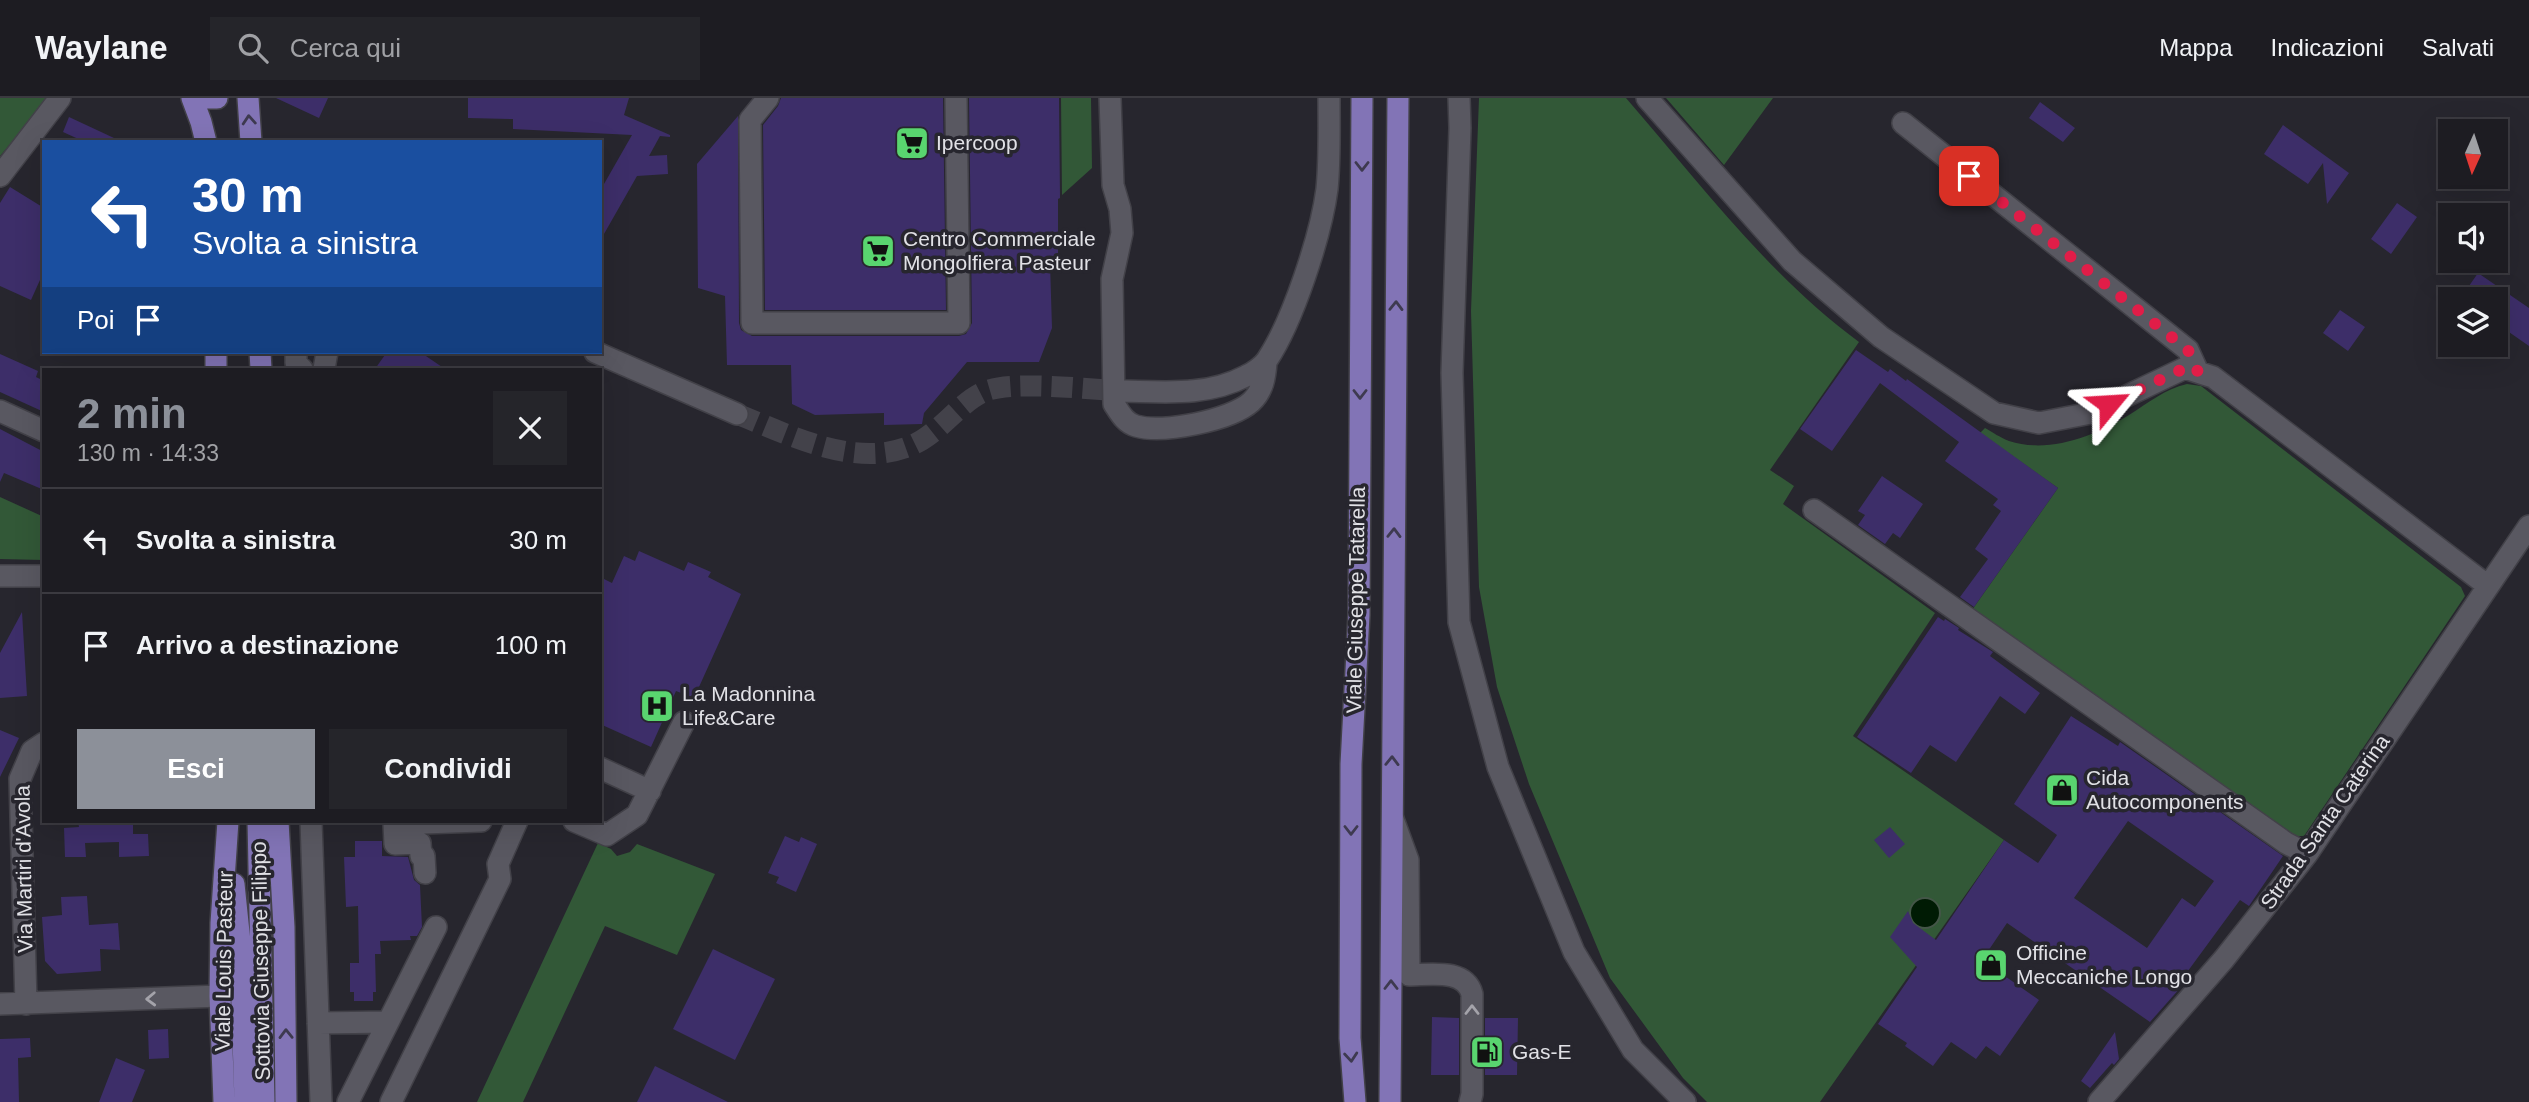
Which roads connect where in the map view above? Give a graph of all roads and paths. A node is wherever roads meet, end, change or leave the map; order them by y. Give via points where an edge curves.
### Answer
1 (60, 98) edge
2 (192, 98) edge
3 (203, 98) edge
4 (217, 98) edge
5 (248, 98) edge
6 (768, 98) edge
7 (956, 98) edge
8 (1110, 98) edge
9 (1329, 98) edge
10 (1362, 98) edge
11 (1398, 98) edge
12 (1459, 98) edge
13 (1470, 98) edge
14 (1647, 98) edge
15 (1903, 123) dead end
16 (1461, 128) junction
17 (205, 140) edge
18 (251, 140) edge
19 (0, 176) edge
20 (600, 354) edge
21 (1266, 362) junction
22 (2198, 372) junction
23 (1125, 391) tunnel mouth
24 (0, 411) edge
25 (737, 414) tunnel mouth
26 (42, 430) edge
27 (1814, 510) dead end
28 (2529, 526) edge
29 (0, 576) edge
30 (42, 576) edge
31 (2488, 586) junction
32 (684, 722) dead end
33 (42, 744) edge
34 (602, 769) edge
35 (650, 791) junction
36 (1391, 822) junction
37 (258, 823) edge
38 (278, 823) edge
39 (312, 823) edge
40 (423, 823) edge
41 (516, 823) edge
42 (579, 823) edge
43 (228, 824) edge
44 (2307, 854) junction
45 (425, 873) dead end
46 (436, 927) dead end
47 (220, 996) junction
48 (0, 1004) edge
49 (26, 1004) junction
50 (388, 1021) junction
51 (318, 1023) junction
52 (224, 1102) edge
53 (245, 1102) edge
54 (264, 1102) edge
55 (286, 1102) edge
56 (321, 1102) edge
57 (348, 1102) edge
58 (391, 1102) edge
59 (1355, 1102) edge
60 (1390, 1102) edge
61 (1470, 1102) edge
62 (1685, 1102) edge
63 (2099, 1102) edge

1 - 19 street
2 - 17 main road
3 - 4 main road
18 -> 5 main road
6 - 7 street via 750,120 752,323 959,323
8 - 21 street via 1113,185 1122,233 1112,279 1114,404 1124,419 1136,426 1198,424 1251,402 1265,383
9 - 21 street via 1322,220 1284,326
10 -> 59 main road, Viale Giuseppe Tatarella via 1359,615 1351,778 1350,1038
36 -> 11 main road, Viale Giuseppe Tatarella
12 - 16 street
13 - 16 street
14 - 22 street via 1792,261 1881,337 1994,413 2039,423 2078,416 2185,368
15 - 22 street via 2188,350
16 - 62 street via 1452,373 1459,622 1497,767 1574,953 1633,1050
20 - 25 street
21 - 23 street via 1224,386 1194,392
22 - 31 street via 2213,377 2270,419
24 - 26 street
27 - 44 street
28 - 31 street, Strada Santa Caterina
29 - 30 street
31 - 44 street, Strada Santa Caterina
32 - 35 street
33 - 49 street, Via Martiri d'Avola via 32,751 20,779
34 - 35 street
35 - 42 street via 637,816 607,835
60 -> 36 main road, Viale Giuseppe Tatarella
61 -> 36 street via 1470,985 1461,977 1409,975 1408,860
37 - 54 main road, Sottovia Giuseppe Filippo
55 -> 38 main road
39 - 51 street
40 - 45 street via 394,824 395,844 420,844
41 - 58 street via 498,864 500,879
43 - 47 main road, Viale Louis Pasteur
43 - 53 main road, Sottovia Giuseppe Filippo via 240,942
44 - 63 street, Strada Santa Caterina
46 - 50 street
47 -> 49 street
47 - 52 main road, Viale Louis Pasteur
48 - 49 street
50 - 51 street
50 - 57 street
51 - 56 street

